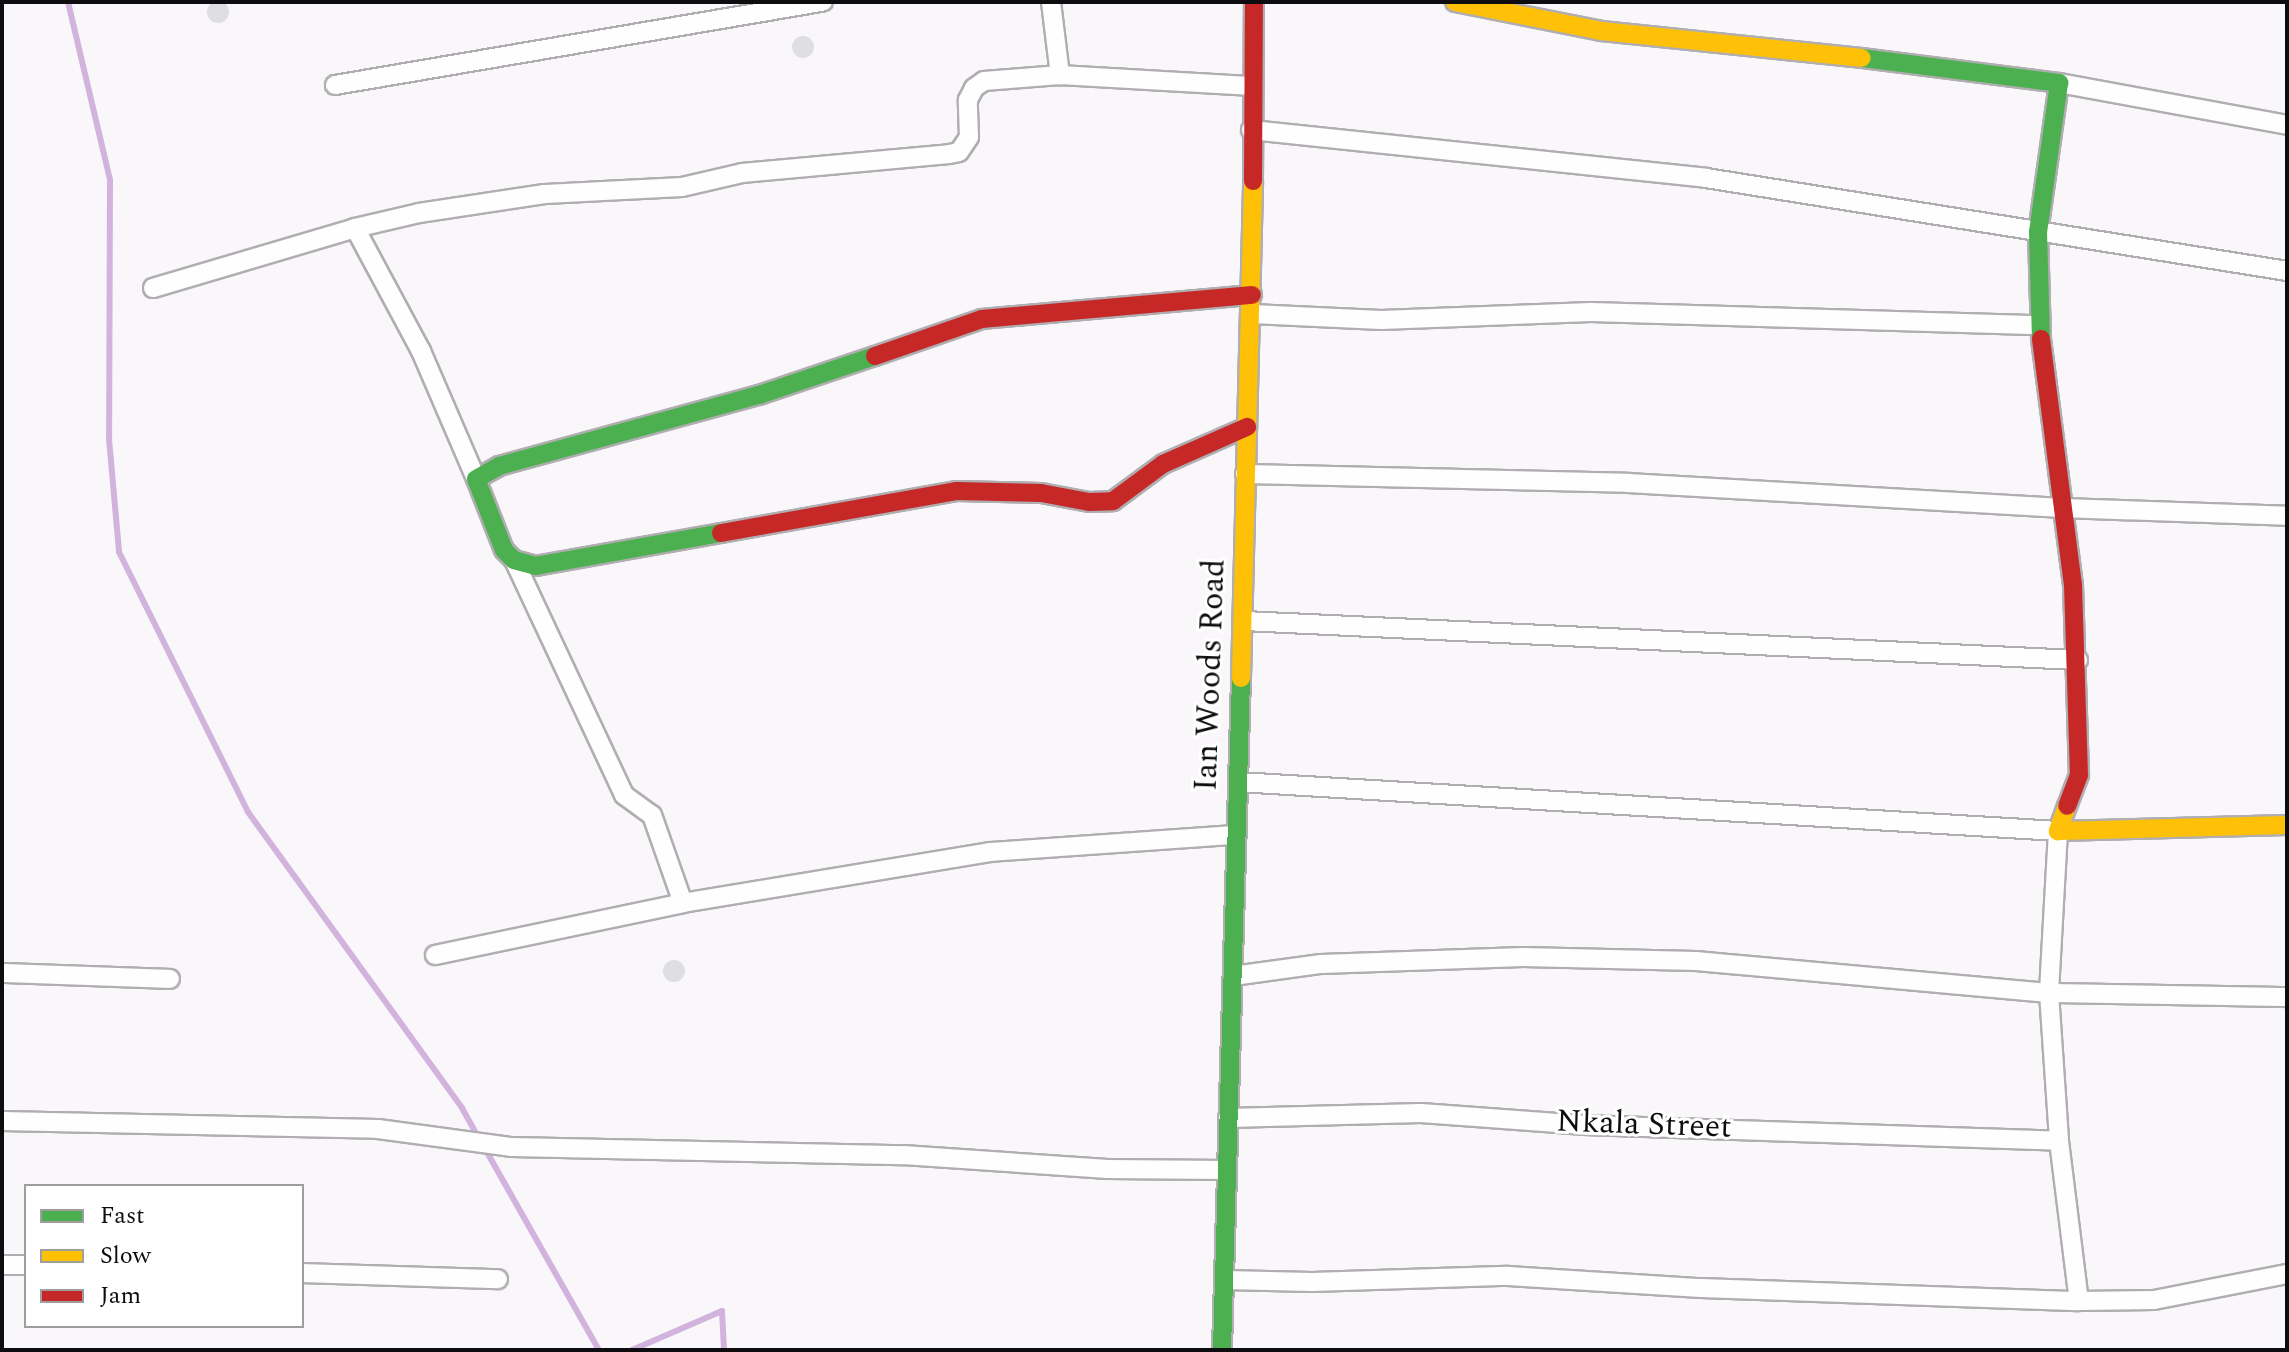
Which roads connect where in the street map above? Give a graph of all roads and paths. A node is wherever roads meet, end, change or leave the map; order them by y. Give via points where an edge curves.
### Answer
1 (823, 2) edge
2 (1051, 2) edge
3 (1254, 2) edge
4 (1455, 2) edge
5 (1060, 75) junction
6 (2059, 83) junction
7 (335, 85) dead end
8 (1253, 86) junction
9 (2287, 125) edge
10 (1251, 130) junction
11 (355, 228) junction
12 (2038, 232) junction
13 (2287, 271) edge
14 (153, 288) dead end
15 (1252, 295) junction
16 (1252, 314) junction
17 (2039, 325) junction
18 (1247, 427) junction
19 (1245, 474) junction
20 (476, 479) junction
21 (2062, 508) junction
22 (2287, 516) edge
23 (514, 560) junction
24 (1244, 621) junction
25 (2078, 660) junction
26 (1238, 782) junction
27 (2287, 825) edge
28 (2058, 831) junction
29 (1236, 835) junction
30 (683, 903) junction
31 (435, 955) dead end
32 (2, 973) edge
33 (1233, 976) junction
34 (170, 979) dead end
35 (2049, 993) junction
36 (2287, 997) edge
37 (1228, 1118) junction
38 (2, 1121) edge
39 (2059, 1141) junction
40 (1227, 1170) junction
41 (2, 1265) edge
42 (24, 1265) edge
43 (304, 1273) edge
44 (2287, 1274) edge
45 (498, 1279) dead end
46 (1224, 1280) junction
47 (2079, 1301) junction
48 (1222, 1350) edge

1 - 7 street
2 - 5 street
3 - 8 street, Ian Woods Road
4 - 6 street via 1601,31
5 - 8 street
5 - 11 street via 984,81 974,88 968,100 969,137 959,152 742,173 682,187 545,194
6 - 9 street
6 - 12 street
8 - 10 street, Ian Woods Road
10 - 12 street via 1706,178
10 - 15 street, Ian Woods Road
11 - 14 street
11 - 20 street via 415,339
12 - 13 street
12 - 17 street
15 - 16 street, Ian Woods Road
15 - 20 street via 982,319 759,395 499,466
16 - 17 street via 1381,320 1645,312
16 - 18 street, Ian Woods Road
17 - 21 street
18 - 19 street, Ian Woods Road
18 - 23 street via 1163,464 1113,501 957,491 536,566
19 - 21 street via 1628,483
19 - 24 street, Ian Woods Road
20 - 23 street via 504,550
21 - 22 street
21 - 25 street
23 - 30 street via 624,795 652,815
24 - 25 street
24 - 26 street, Ian Woods Road
25 - 28 street via 2079,775
26 - 28 street
26 - 29 street, Ian Woods Road
27 - 28 street
28 - 35 street
29 - 30 street via 990,852
29 - 33 street, Ian Woods Road
30 - 31 street
32 - 34 street
33 - 35 street via 1321,964 1523,957 1696,961
33 - 37 street, Ian Woods Road
35 - 36 street
35 - 39 street
37 - 39 street, Nkala Street via 1421,1113 1585,1125
37 - 40 street, Ian Woods Road
38 - 40 street via 378,1129 512,1147 903,1155 1108,1169
39 - 47 street
40 - 46 street, Ian Woods Road
41 - 42 street
43 - 45 street
44 - 47 street via 2154,1300
46 - 47 street via 1508,1276
46 - 48 street, Ian Woods Road

